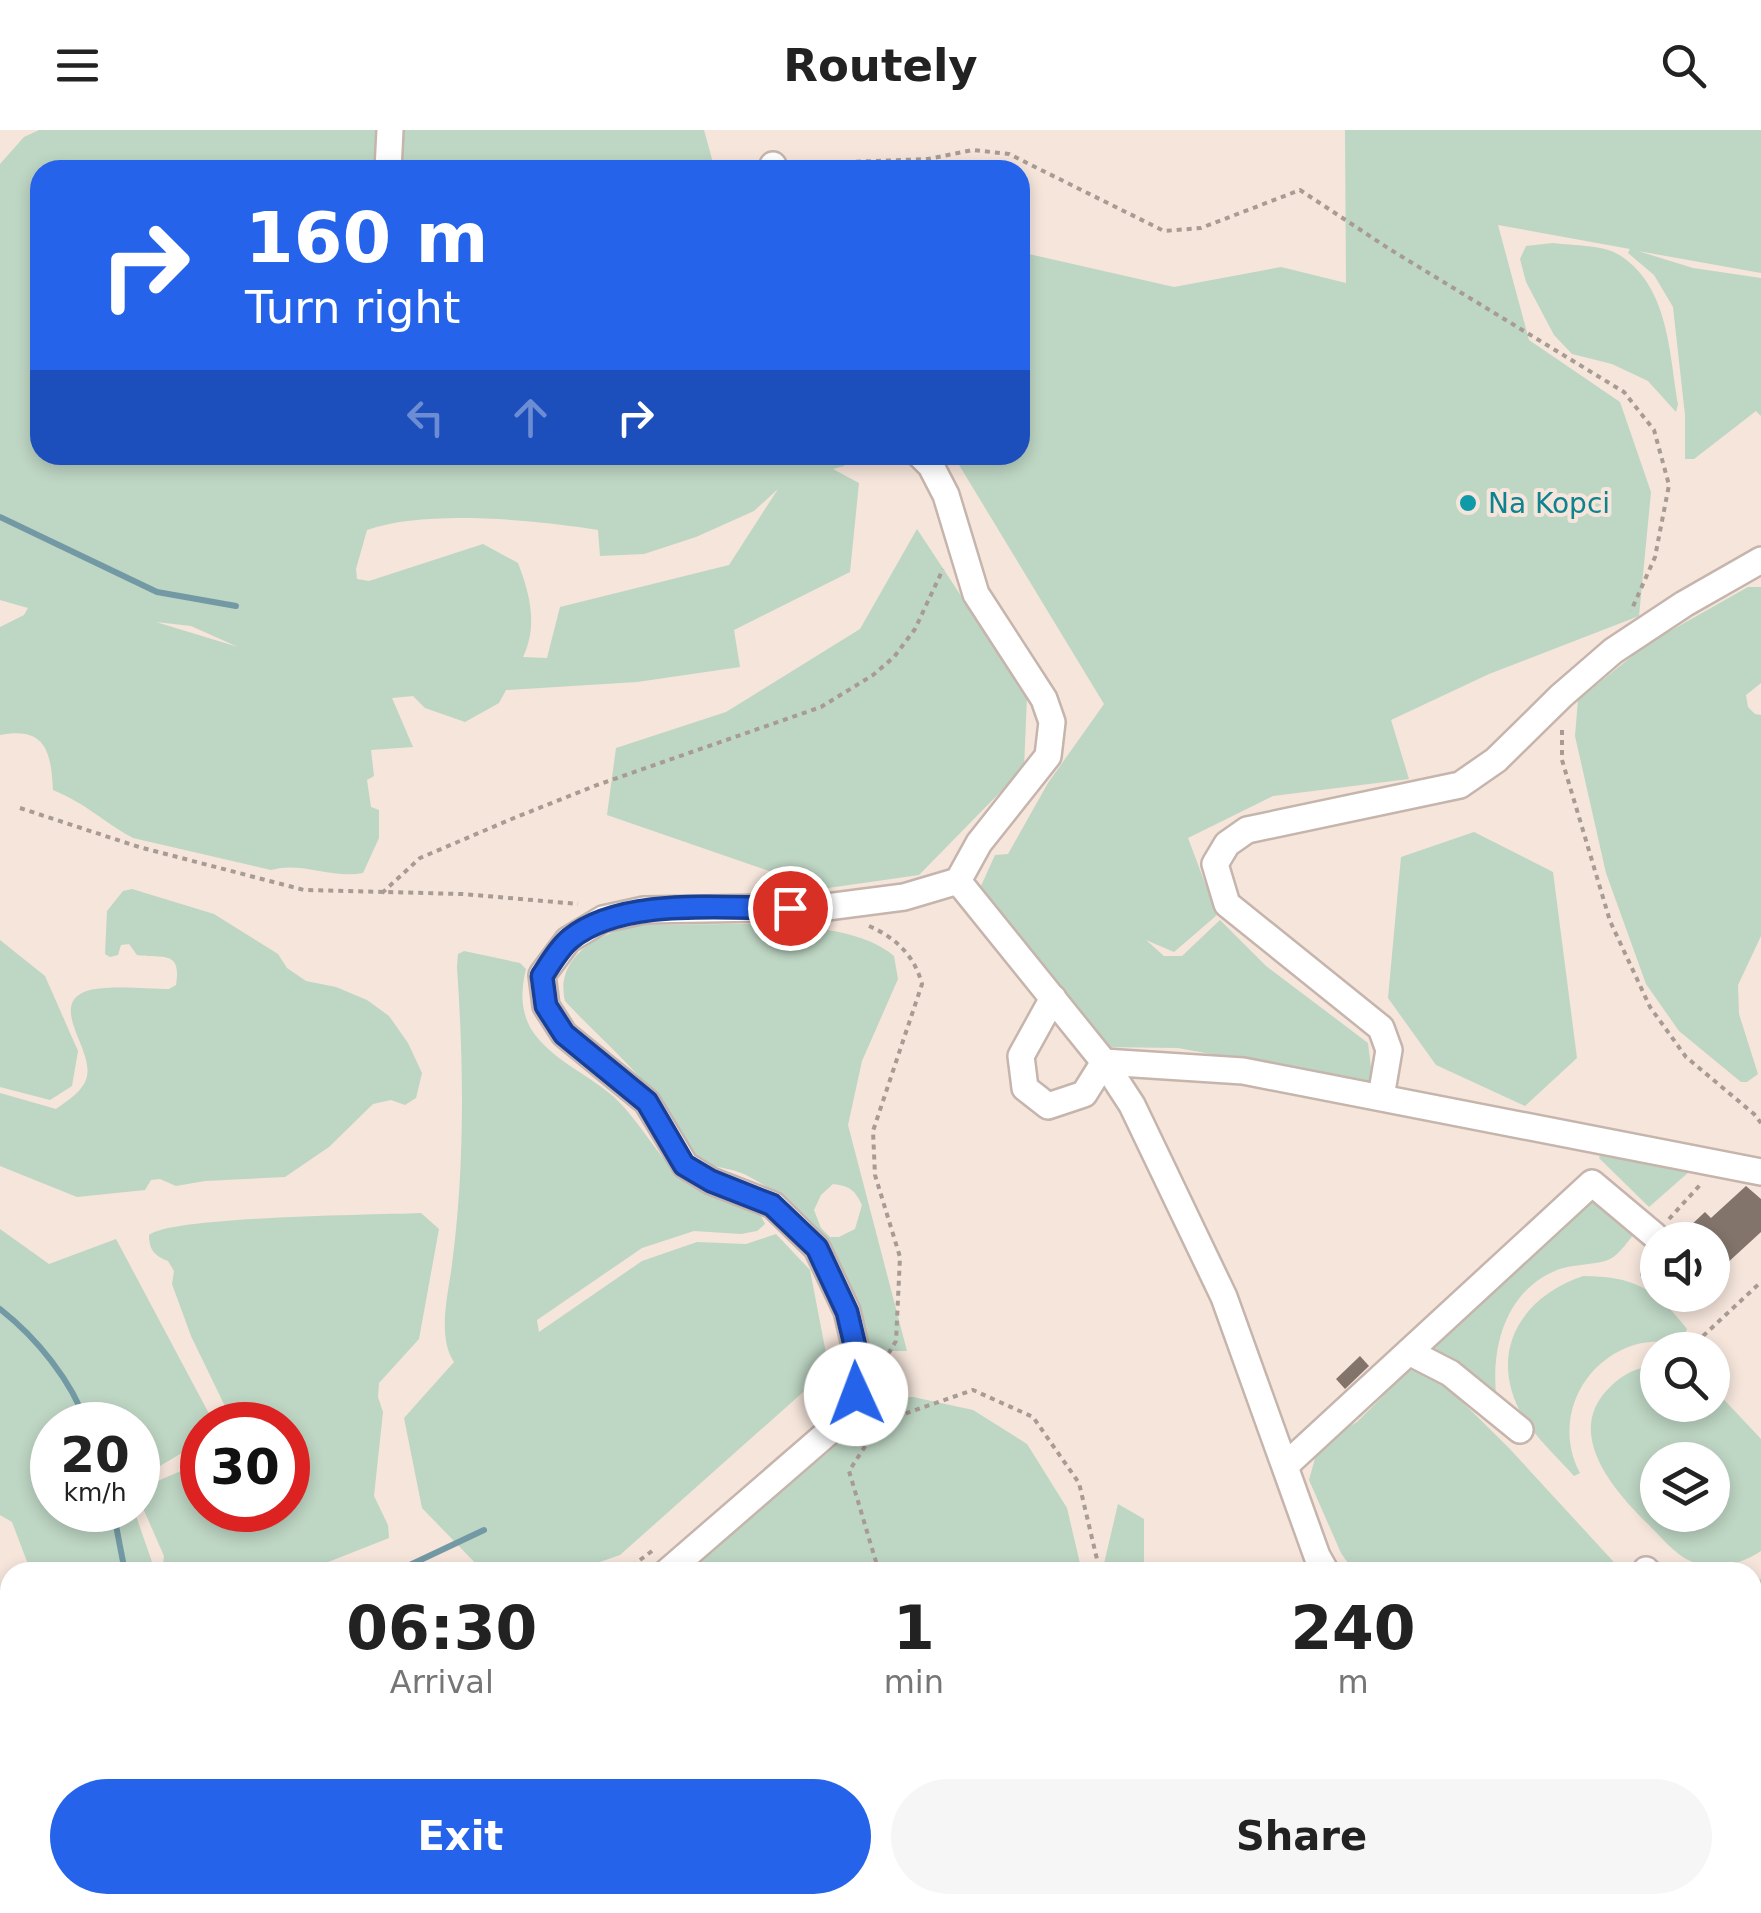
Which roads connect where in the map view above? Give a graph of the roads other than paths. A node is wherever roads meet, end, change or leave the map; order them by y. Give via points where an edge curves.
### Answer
1 (390, 130) edge
2 (388, 160) edge
3 (930, 465) edge
4 (1761, 560) edge
5 (958, 880) junction
6 (1053, 998) junction
7 (1104, 1062) junction
8 (1381, 1096) junction
9 (1761, 1172) edge
10 (1640, 1222) edge
11 (1410, 1352) junction
12 (1520, 1430) dead end
13 (1286, 1465) junction
14 (679, 1562) edge
15 (1320, 1562) edge

1 - 2 street
3 - 5 street via 976,594 1052,722 1048,756 978,843
4 - 8 street via 1613,652 1460,785 1247,830 1227,844 1214,864 1226,904 1382,1028 1389,1050
5 - 6 street
5 - 14 street via 904,897 827,907 644,910 604,919 568,940 542,976 546,1006 564,1034 647,1102 684,1165 772,1205 817,1248 847,1312 856,1350 856,1394 840,1423
6 - 7 street
6 - 7 street via 1020,1056 1025,1088 1048,1106 1084,1094
7 - 8 street via 1243,1071
7 - 13 street via 1132,1105 1224,1296
8 - 9 street
10 - 11 street via 1592,1183
11 - 12 street via 1450,1373
11 - 13 street
13 - 15 street

